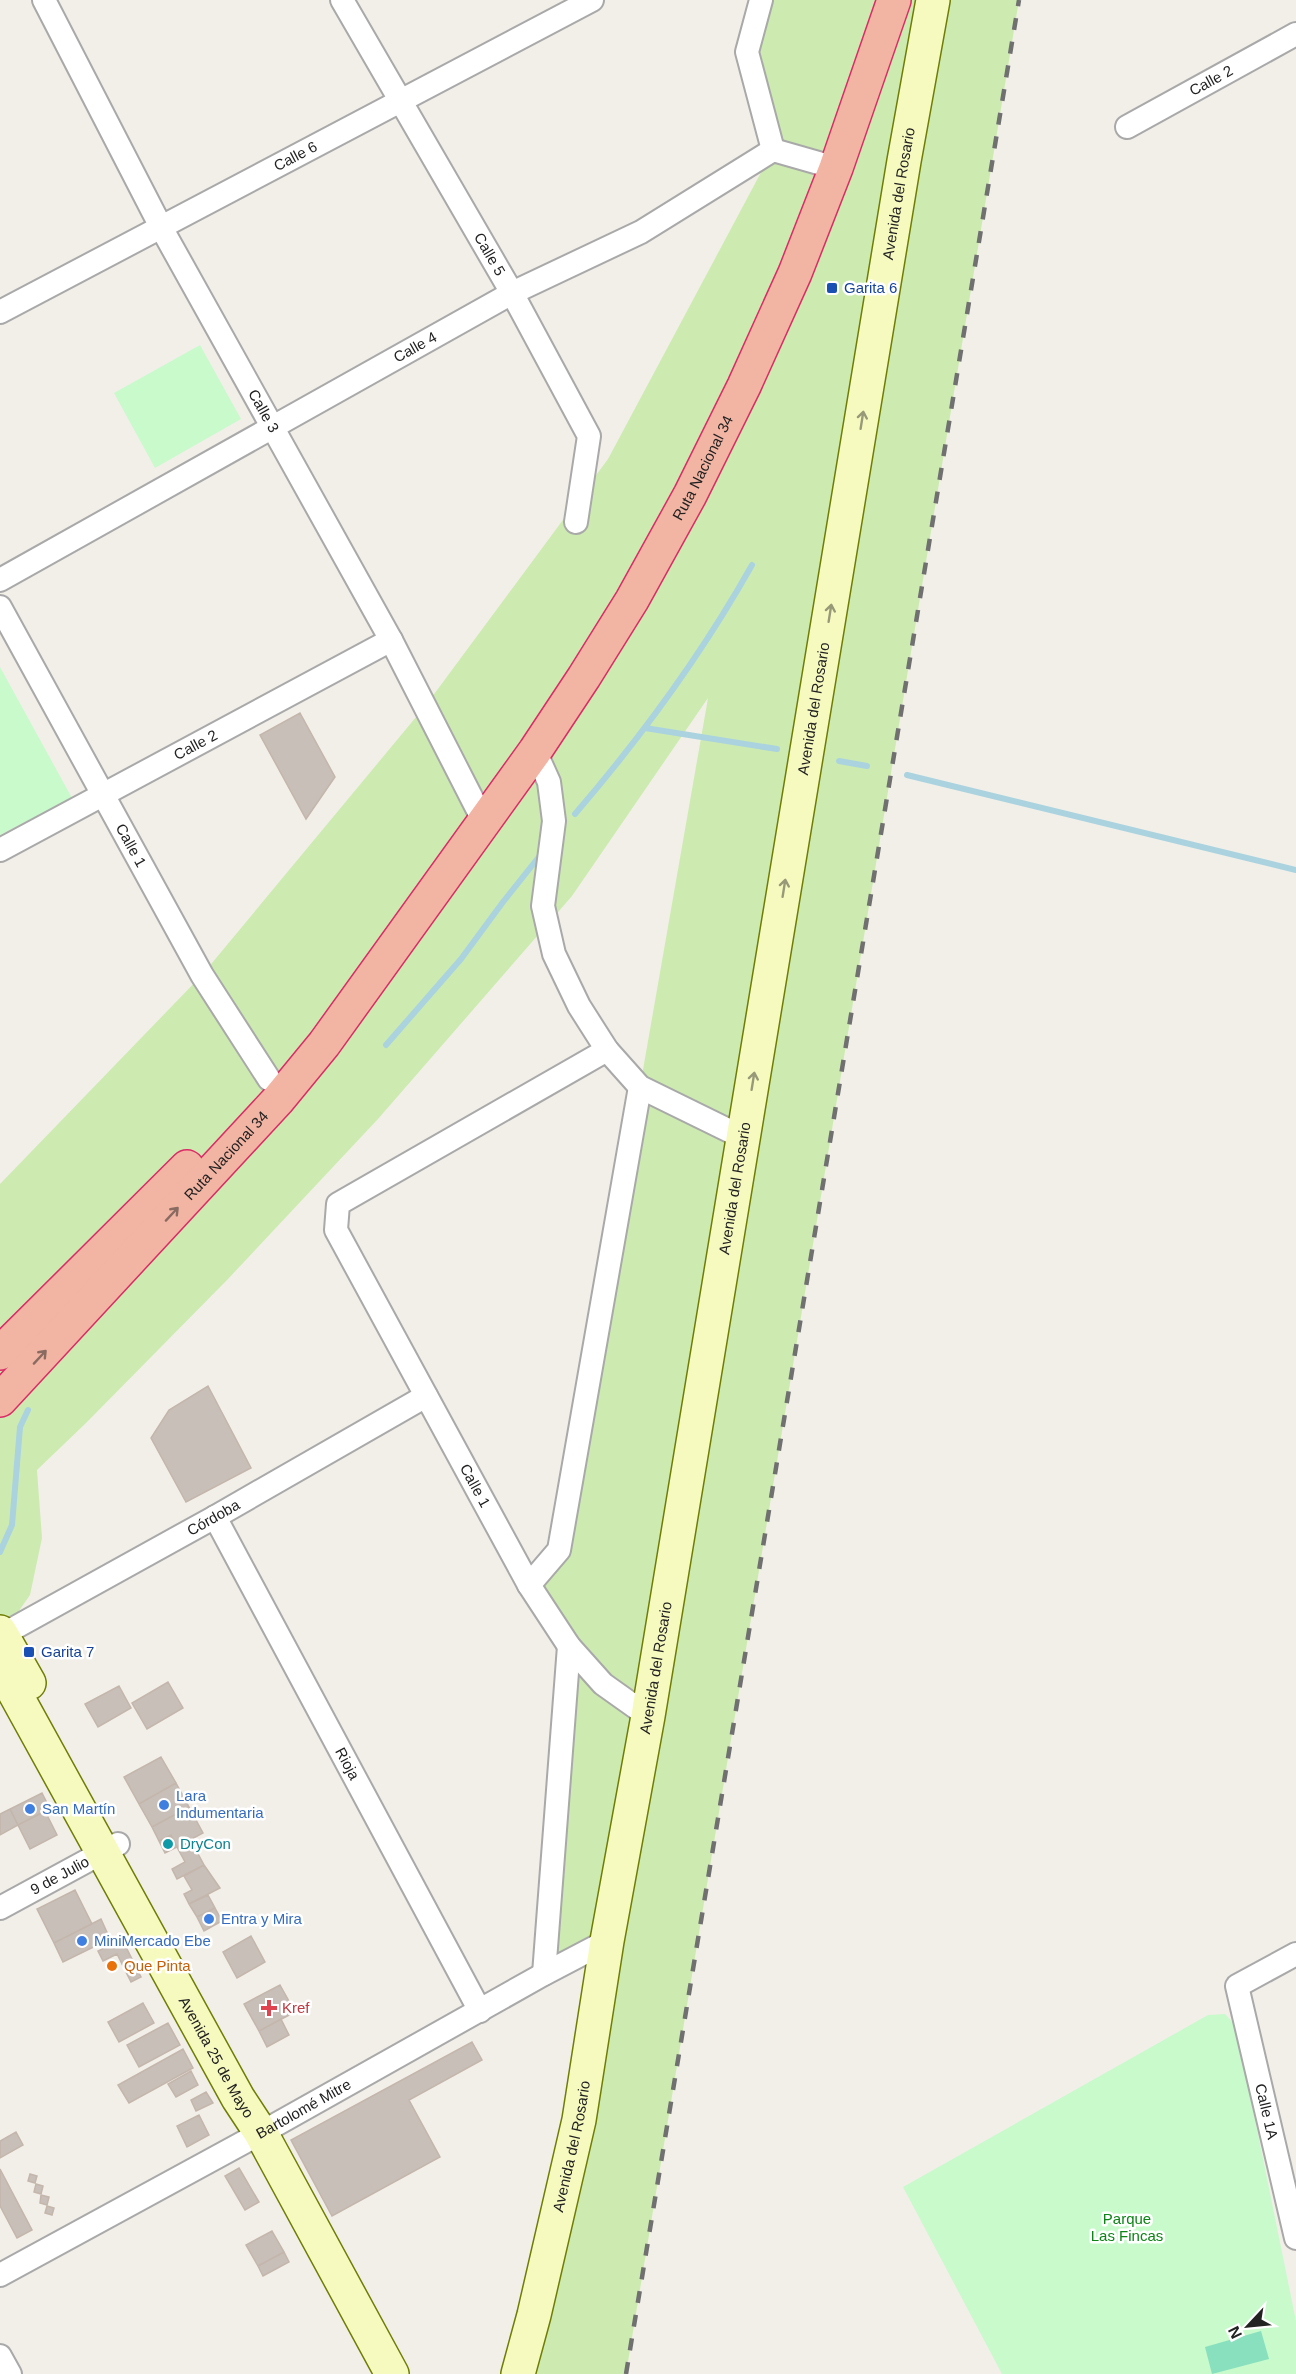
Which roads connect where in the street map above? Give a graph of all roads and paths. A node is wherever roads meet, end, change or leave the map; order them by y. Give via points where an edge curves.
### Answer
1 (44, 0) edge
2 (342, 0) edge
3 (592, 0) edge
4 (761, 0) edge
5 (894, 0) edge
6 (933, 0) edge
7 (1296, 34) edge
8 (401, 102) junction
9 (1127, 127) dead end
10 (773, 150) junction
11 (836, 168) junction
12 (162, 229) junction
13 (512, 293) junction
14 (0, 312) edge
15 (274, 426) junction
16 (576, 522) dead end
17 (0, 580) edge
18 (0, 607) edge
19 (391, 640) junction
20 (535, 751) junction
21 (103, 795) junction
22 (484, 822) junction
23 (0, 850) edge
24 (432, 896) junction
25 (607, 1050) junction
26 (269, 1079) junction
27 (640, 1088) junction
28 (744, 1138) junction
29 (103, 1249) junction
30 (0, 1336) edge
31 (0, 1353) edge
32 (426, 1396) junction
33 (0, 1400) edge
34 (215, 1517) junction
35 (529, 1585) junction
36 (0, 1642) edge
37 (569, 1646) junction
38 (648, 1716) junction
39 (110, 1848) junction
40 (0, 1908) edge
41 (607, 1941) junction
42 (1296, 1954) edge
43 (544, 1974) junction
44 (480, 2011) junction
45 (261, 2133) junction
46 (1296, 2238) edge
47 (0, 2275) edge
48 (0, 2356) edge
49 (10, 2374) edge
50 (392, 2374) edge
51 (518, 2374) edge

1 - 12 street, Calle 3
2 - 8 street, Calle 5
3 - 8 street, Calle 6
4 - 10 street via 747,52
5 - 11 highway, Ruta Nacional 34
28 -> 6 main road, Avenida del Rosario
7 - 9 street, Calle 2
8 - 12 street, Calle 6
8 - 13 street, Calle 5
10 - 11 street
10 - 13 street, Calle 4 via 641,232
11 - 20 highway, Ruta Nacional 34 via 795,273 690,495 632,600
12 - 14 street, Calle 6
12 - 15 street, Calle 3
13 - 15 street, Calle 4
13 - 16 street, Calle 5 via 590,436
15 - 17 street, Calle 4
15 - 19 street, Calle 3
18 - 21 street, Calle 1
19 - 21 street, Calle 2
19 - 22 street, Calle 3
20 - 22 highway, Ruta Nacional 34
20 - 25 street via 549,782 555,821 543,906 554,954 579,1006
21 - 23 street, Calle 2
21 - 26 street, Calle 1 via 202,975
22 - 24 highway, Ruta Nacional 34
24 - 26 highway, Ruta Nacional 34
33 -> 24 highway, Ruta Nacional 34 via 278,1100
25 - 27 street
25 - 32 street, Calle 1 via 338,1204 336,1230
26 - 29 highway, Ruta Nacional 34
27 - 28 street
27 - 35 street via 559,1550
28 - 38 main road, Avenida del Rosario
29 - 30 highway
29 - 31 highway, Ruta Nacional 34
32 - 34 street, Córdoba
32 - 35 street, Calle 1
34 - 36 street, Córdoba
34 - 44 street, Rioja
35 - 37 street, Calle 1
36 - 39 main road, Avenida 25 de Mayo
37 - 38 street, Calle 1 via 603,1684
37 - 43 street
38 - 41 main road, Avenida del Rosario
39 - 40 street, 9 de Julio
39 - 45 main road, Avenida 25 de Mayo via 254,2090
41 - 43 street, Bartolomé Mitre
41 - 51 main road, Avenida del Rosario via 579,2120
42 - 46 street, Calle 1A via 1237,1986
43 - 44 street, Bartolomé Mitre
44 - 45 street, Bartolomé Mitre
45 - 47 street, Bartolomé Mitre
45 - 50 main road, Avenida 25 de Mayo
48 - 49 street

